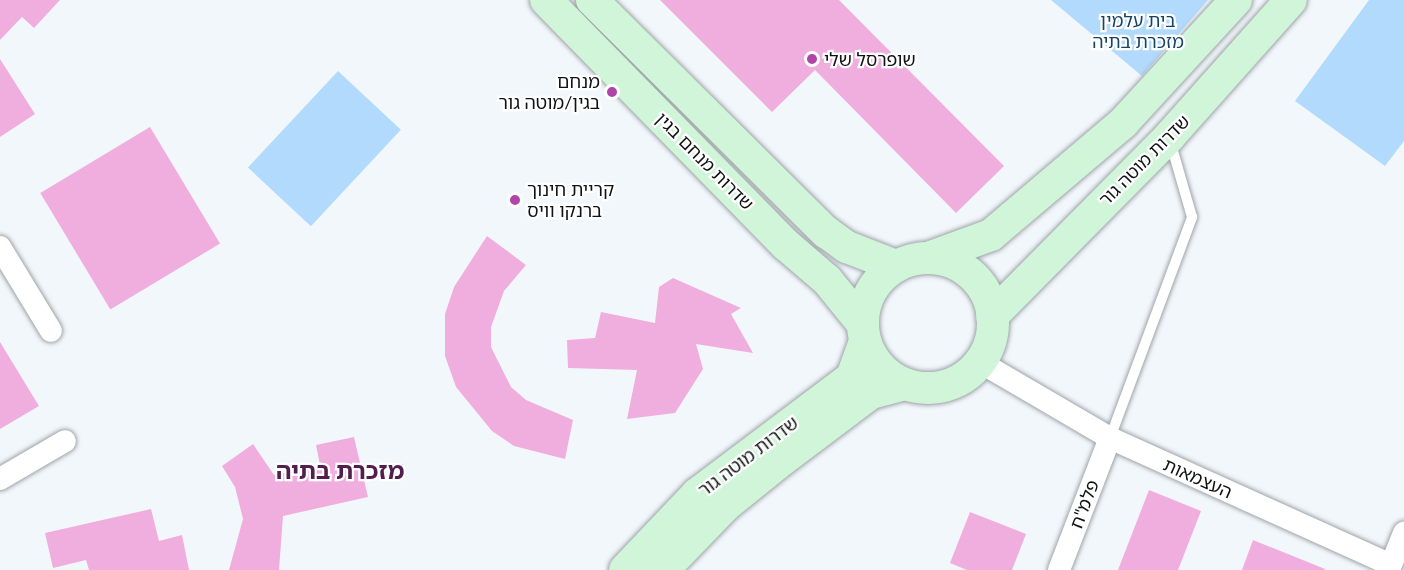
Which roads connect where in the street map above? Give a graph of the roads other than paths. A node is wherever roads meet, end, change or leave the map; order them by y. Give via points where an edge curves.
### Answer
1 (546, 0) edge
2 (592, 0) edge
3 (1236, 0) edge
4 (1291, 0) edge
5 (1169, 137) junction
6 (0, 247) edge
7 (928, 258) junction
8 (896, 266) junction
9 (992, 316) junction
10 (51, 331) dead end
11 (863, 332) junction
12 (980, 362) junction
13 (905, 384) junction
14 (1110, 438) junction
15 (65, 441) dead end
16 (0, 479) edge
17 (1404, 532) edge
18 (1390, 568) edge
19 (625, 570) edge
20 (663, 570) edge
21 (1059, 570) edge

1 - 11 street, שדרות מנחם בגין via 827,280
2 - 8 street, שדרות מנחם בגין via 826,232 847,246
3 - 7 street via 1123,123 991,235
4 - 5 street, שדרות מוטה גור
5 - 9 street, שדרות מוטה גור
5 - 14 lane via 1192,218
6 - 10 street
7 - 8 street
7 - 9 street via 958,266 971,275 982,286
8 - 11 street via 871,290
9 - 12 street via 992,332
11 - 13 street via 883,370
11 - 19 street, שדרות מוטה גור via 852,377 697,494
12 - 13 street via 947,385
12 - 14 street, העצמאות
13 - 20 street, שדרות מוטה גור via 871,393 782,460 726,506
14 - 18 street, העצמאות
14 - 21 street, פלמ"ח
15 - 16 street
17 - 18 street, העצמאות

